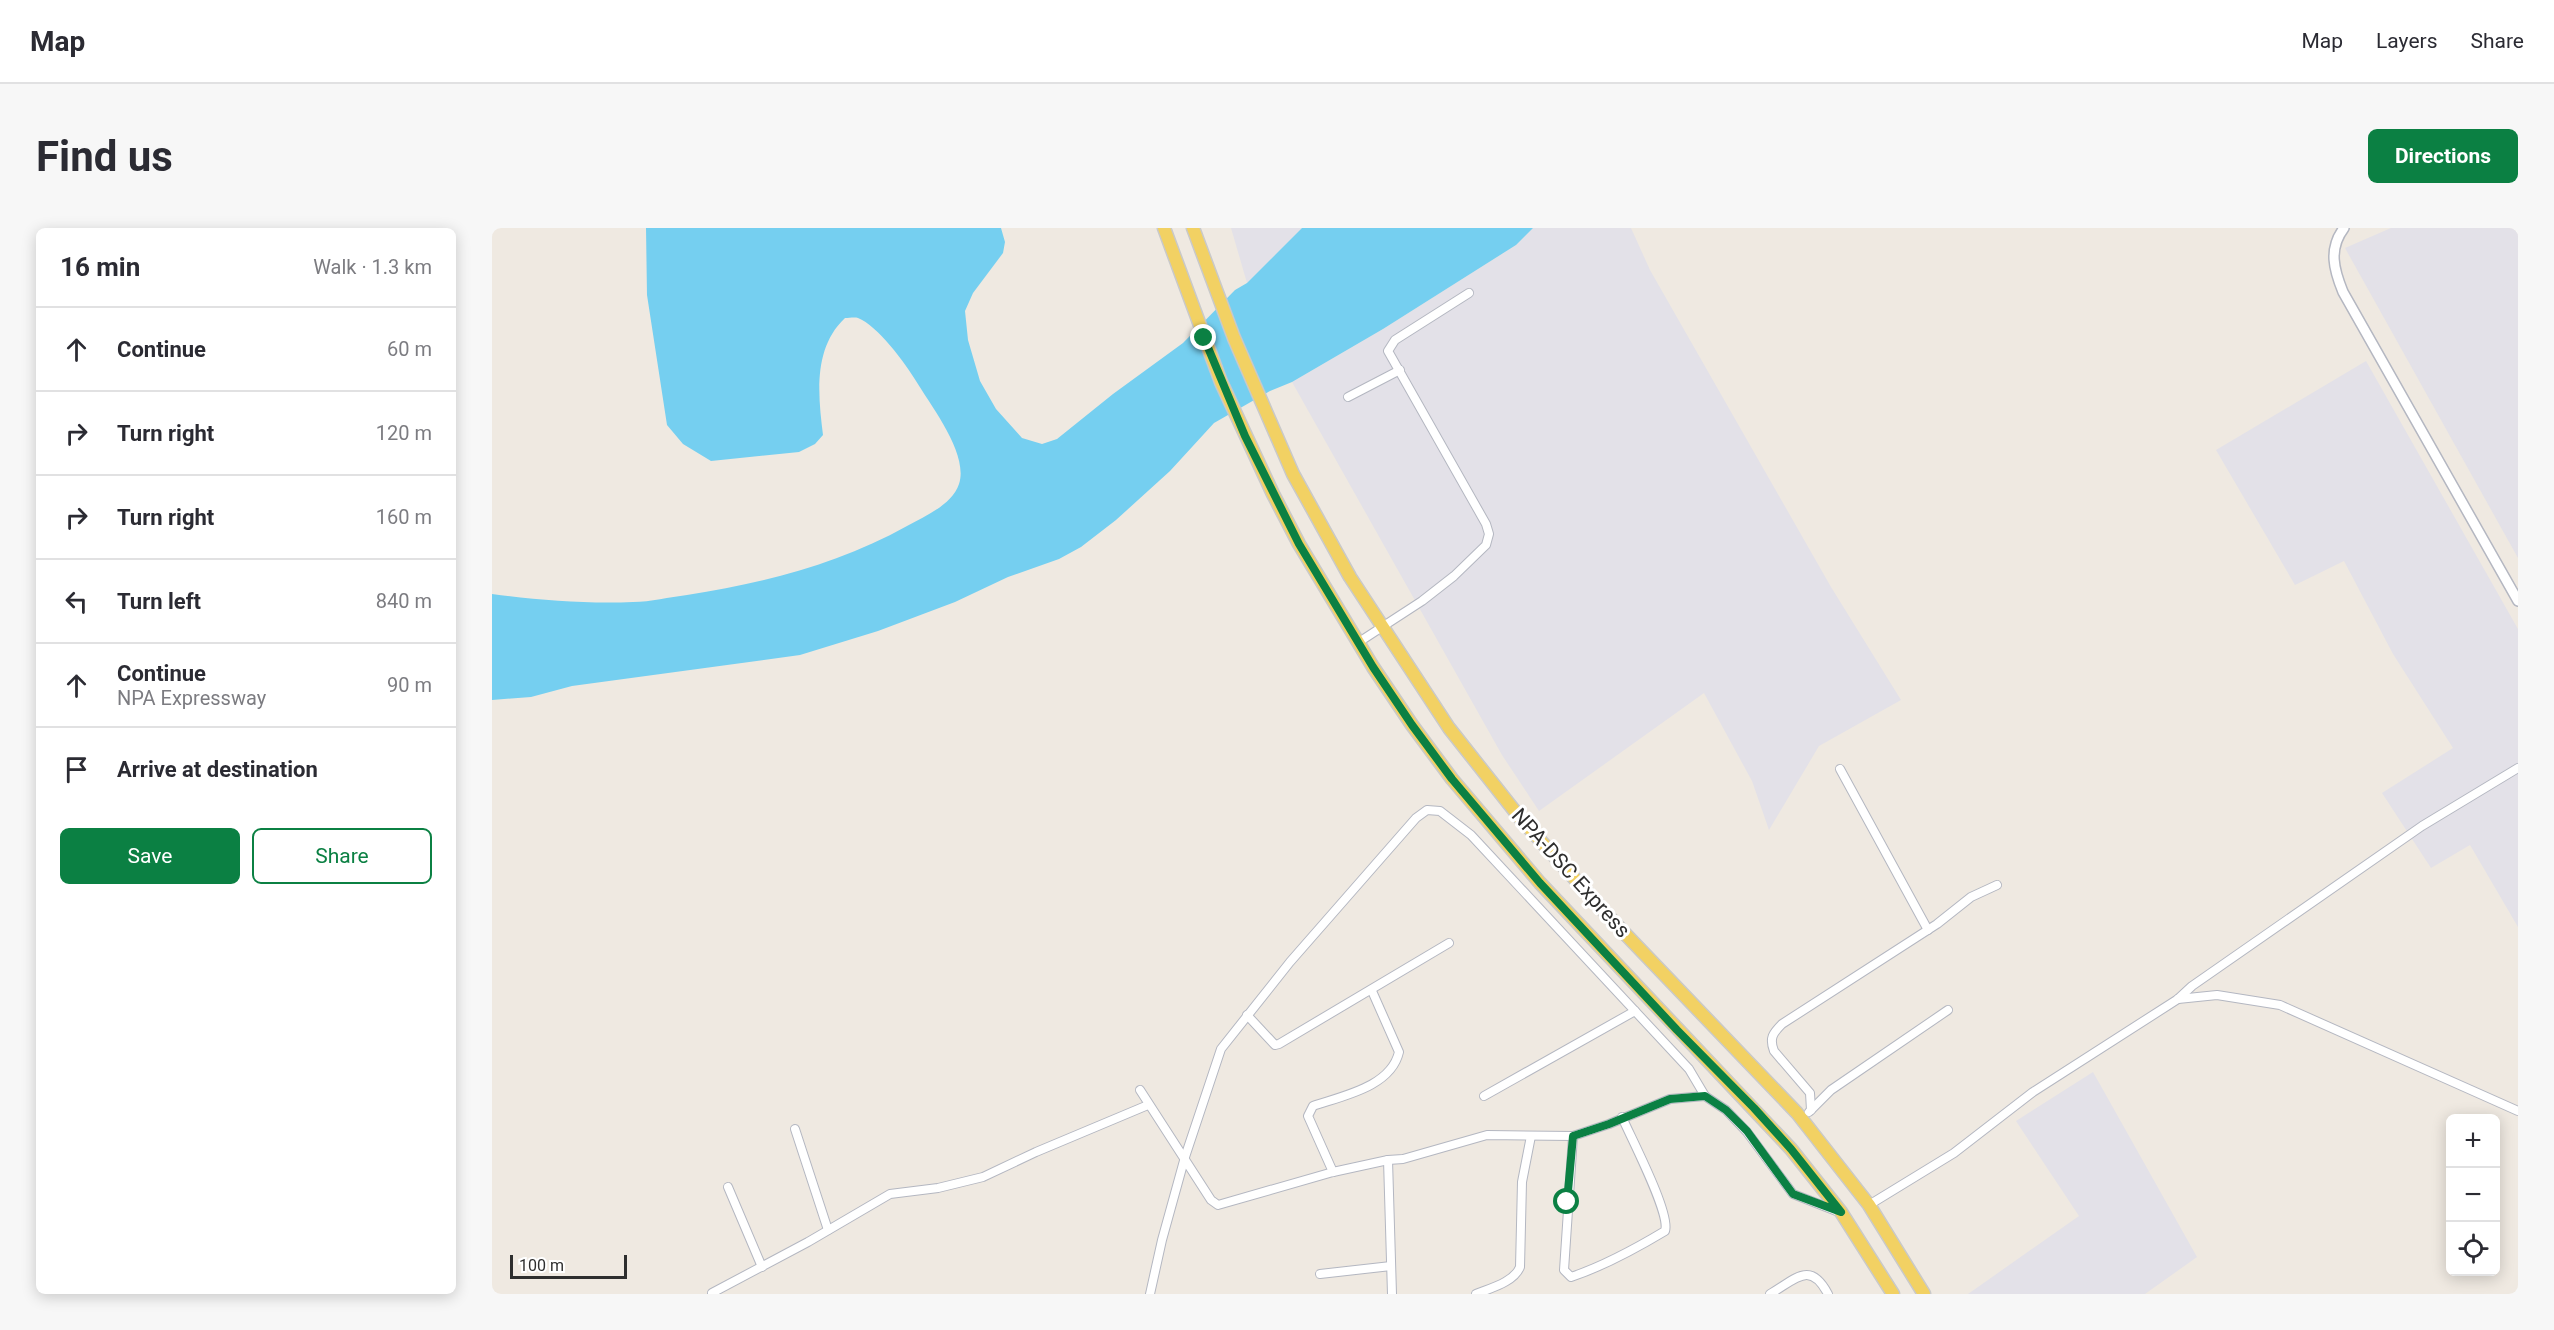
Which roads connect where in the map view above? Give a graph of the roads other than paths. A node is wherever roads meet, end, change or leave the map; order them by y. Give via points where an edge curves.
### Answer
1 (1164, 228) edge
2 (1193, 228) edge
3 (2344, 228) edge
4 (1469, 293) dead end
5 (1400, 370) junction
6 (1348, 397) dead end
7 (2518, 601) edge
8 (1381, 627) junction
9 (1359, 642) junction
10 (2518, 768) edge
11 (1840, 769) dead end
12 (1997, 885) dead end
13 (1928, 930) junction
14 (1449, 944) dead end
15 (1372, 991) junction
16 (2178, 999) junction
17 (1948, 1010) dead end
18 (1635, 1011) junction
19 (1246, 1015) junction
20 (1140, 1090) dead end
21 (1484, 1096) dead end
22 (1705, 1096) junction
23 (1148, 1105) junction
24 (1811, 1110) junction
25 (2518, 1111) edge
26 (1622, 1117) junction
27 (1802, 1120) junction
28 (795, 1129) dead end
29 (1531, 1136) junction
30 (1573, 1136) junction
31 (1185, 1157) junction
32 (1388, 1160) junction
33 (1333, 1172) junction
34 (728, 1187) dead end
35 (1869, 1205) junction
36 (1841, 1212) junction
37 (828, 1230) junction
38 (1391, 1266) junction
39 (762, 1267) junction
40 (1320, 1274) dead end
41 (712, 1293) edge
42 (1150, 1294) edge
43 (1392, 1294) edge
44 (1476, 1294) edge
45 (1770, 1294) edge
46 (1828, 1294) edge
47 (1893, 1294) edge
48 (1924, 1294) edge

1 - 9 main road via 1200,329 1245,436 1299,544
2 - 8 main road, NPA-DSC Express via 1252,383 1293,474
3 - 7 street via 2337,237 2332,267 2343,292
4 - 5 street via 1390,344 1388,351
5 - 6 street
5 - 8 street via 1489,534 1486,544 1454,576
8 - 9 street
8 - 27 main road, NPA-DSC Express via 1449,728 1521,819
9 - 36 main road via 1412,725 1492,829 1598,947 1769,1124
10 - 16 street via 2422,826
11 - 13 street
12 - 13 street via 1971,897
13 - 24 street via 1782,1024 1772,1035 1774,1051 1809,1093
14 - 15 street
15 - 19 street via 1275,1045
15 - 33 street via 1399,1052 1382,1077 1366,1087 1313,1106 1309,1112
16 - 25 street via 2217,995 2280,1005
16 - 35 street via 2033,1092 1954,1153
17 - 24 street via 1832,1090
18 - 19 street via 1471,835 1440,811 1427,810
18 - 21 street
18 - 22 street via 1689,1069
19 - 31 street via 1221,1049
20 - 23 street
22 - 26 street via 1670,1099
22 - 36 street via 1747,1131 1793,1194
23 - 31 street
23 - 37 street via 983,1177 890,1194
24 - 27 street
26 - 30 street
26 - 30 street via 1667,1225 1665,1231 1645,1243 1571,1276 1564,1270
27 - 35 main road, NPA-DSC Express
28 - 37 street
29 - 30 street
29 - 32 street via 1487,1135
29 - 44 street via 1522,1182 1520,1267 1517,1275
31 - 33 street via 1218,1205
31 - 42 street
32 - 33 street
32 - 38 street
34 - 39 street
35 - 48 main road, NPA-DSC Express
36 - 47 main road
37 - 39 street
38 - 40 street
38 - 43 street
39 - 41 street
45 - 46 street via 1811,1274 1820,1278

